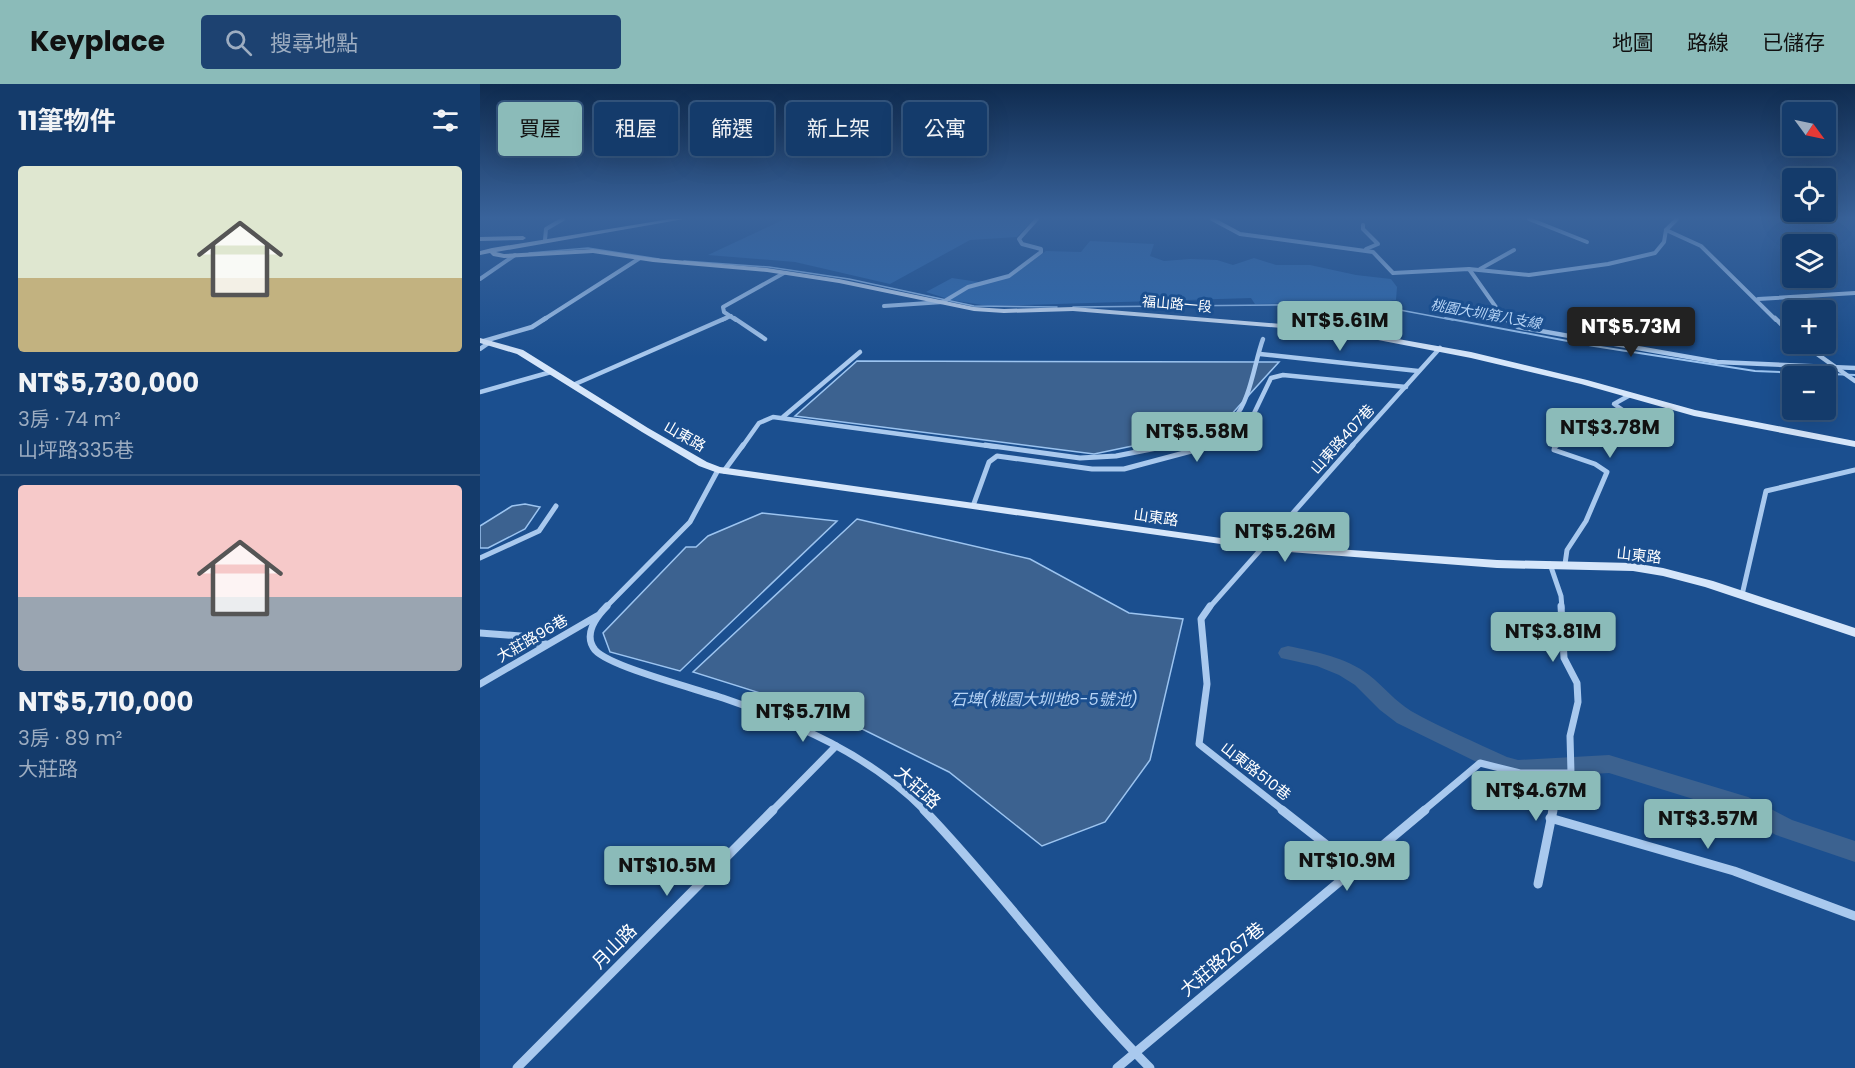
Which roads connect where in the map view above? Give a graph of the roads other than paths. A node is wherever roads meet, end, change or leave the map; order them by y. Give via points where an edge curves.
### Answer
1 (501, 265) edge
2 (629, 265) edge
3 (706, 265) edge
4 (1025, 265) edge
5 (1385, 265) edge
6 (1488, 265) edge
7 (1601, 265) edge
8 (1721, 265) edge
9 (1469, 269) junction
10 (1479, 270) junction
11 (784, 273) junction
12 (480, 279) edge
13 (1855, 293) edge
14 (1758, 299) junction
15 (945, 301) junction
16 (884, 306) dead end
17 (730, 316) junction
18 (1782, 324) edge
19 (765, 339) dead end
20 (1263, 339) dead end
21 (483, 343) edge
22 (1440, 348) junction
23 (860, 352) dead end
24 (1260, 354) junction
25 (1816, 354) edge
26 (1804, 366) edge
27 (1832, 366) edge
28 (1836, 367) edge
29 (1855, 368) edge
30 (1836, 369) edge
31 (1418, 371) junction
32 (551, 372) junction
33 (1855, 381) edge
34 (573, 385) junction
35 (1406, 387) junction
36 (480, 392) edge
37 (1630, 394) junction
38 (783, 417) junction
39 (1855, 444) edge
40 (721, 470) junction
41 (1855, 470) edge
42 (555, 506) dead end
43 (973, 506) junction
44 (1263, 547) junction
45 (480, 558) edge
46 (1550, 564) junction
47 (1565, 564) junction
48 (1742, 595) junction
49 (597, 616) junction
50 (480, 633) edge
51 (1855, 633) edge
52 (548, 645) junction
53 (480, 684) edge
54 (836, 746) junction
55 (1571, 773) junction
56 (1550, 818) junction
57 (1356, 868) junction
58 (1538, 884) dead end
59 (1855, 916) edge
60 (1135, 1053) junction
61 (517, 1068) edge
62 (1116, 1068) edge
63 (1150, 1068) edge

1 - 12 street
2 - 21 street via 532,327
3 - 11 street, 福山路一段
4 - 15 street via 1009,276 968,288
5 - 9 street via 1393,273
6 - 10 street
7 - 10 street via 1529,275
8 - 14 street
9 - 10 street
9 - 26 street via 1506,321 1518,327 1717,363
11 - 15 street, 福山路一段
11 - 17 street via 723,307
13 - 14 street
14 - 18 street
15 - 16 street
15 - 22 street, 福山路一段 via 974,309 1073,309 1342,331
17 - 19 street
17 - 34 street
20 - 24 street
21 - 32 street, 山東路 via 520,352
22 - 31 street, 山東路407巷
22 - 37 street, 福山路一段
23 - 38 street
24 - 31 street
24 - 38 street via 1236,416 1216,432 1136,455 1059,456
25 - 27 street
28 - 29 street
30 - 33 street
31 - 35 street, 山東路407巷
32 - 34 street, 山東路
32 - 36 street
34 - 40 street, 山東路 via 693,459
35 - 43 street via 1283,375 1271,378 1246,430 1225,442 1124,469 1078,468 997,456 989,462
35 - 44 street, 山東路407巷
37 - 39 street, 福山路一段 via 1694,413
37 - 47 street via 1614,404 1627,413 1624,418 1574,434 1554,445 1554,450 1607,472 1586,521 1567,550
38 - 40 street via 759,423
40 - 43 street, 山東路
40 - 49 street via 701,496 690,522
41 - 48 street via 1766,491
42 - 45 street via 539,531
43 - 44 street, 山東路
44 - 46 street, 山東路 via 1497,564
44 - 57 street, 山東路510巷 via 1201,619 1207,684 1199,744
46 - 47 street, 山東路
46 - 55 street via 1561,596 1564,658 1577,683 1578,702 1570,736
47 - 48 street, 山東路 via 1663,572
48 - 51 street, 山東路
49 - 52 street, 大莊路96巷
49 - 54 street, 大莊路 via 590,629 590,642 609,661 785,720
50 - 52 street via 520,636
52 - 53 street, 大莊路96巷
54 - 60 street, 大莊路 via 901,788 932,819
54 - 61 street, 月山路
55 - 56 street via 1558,792
55 - 57 street, 大莊路267巷 via 1520,773 1480,763
56 - 58 street
56 - 59 street via 1734,871
57 - 60 street, 大莊路267巷
60 - 62 street, 大莊路267巷
60 - 63 street, 大莊路

